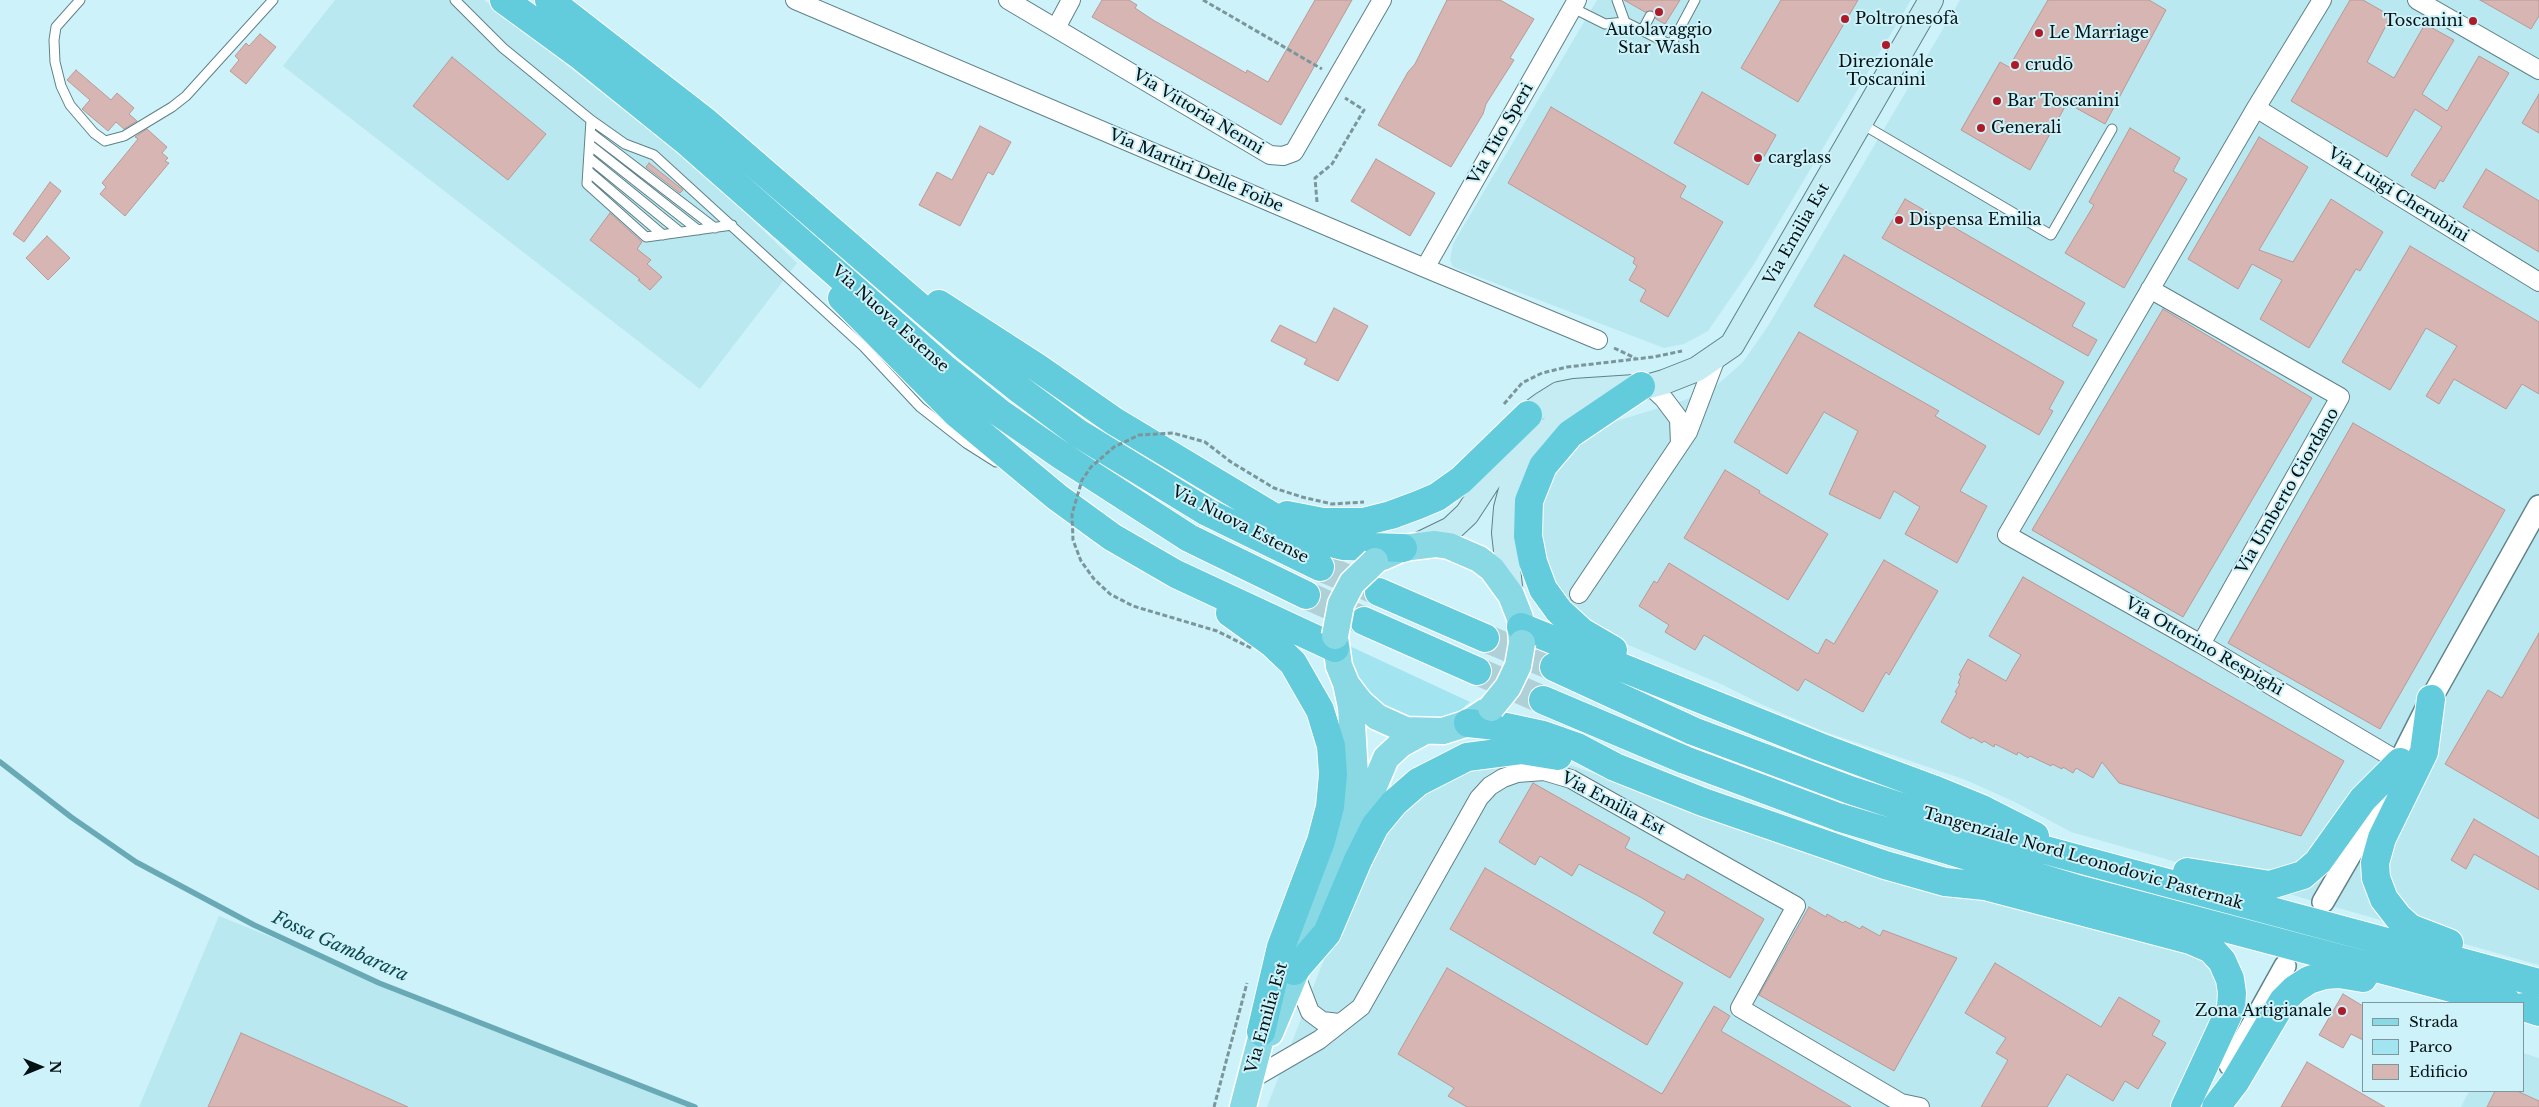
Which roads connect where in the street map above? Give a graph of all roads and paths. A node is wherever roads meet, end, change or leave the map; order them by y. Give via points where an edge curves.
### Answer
1 (80, 0) edge
2 (273, 0) edge
3 (455, 0) edge
4 (504, 0) edge
5 (549, 0) edge
6 (795, 0) edge
7 (1008, 0) edge
8 (1071, 0) edge
9 (1203, 0) edge
10 (1382, 0) edge
11 (1617, 0) edge
12 (1695, 0) edge
13 (1931, 0) edge
14 (2322, 0) edge
15 (2417, 0) edge
16 (1575, 4) edge
17 (1650, 16) dead end
18 (1625, 22) junction
19 (1056, 28) junction
20 (1642, 30) junction
21 (2539, 70) edge
22 (1337, 78) junction
23 (2256, 108) junction
24 (592, 120) junction
25 (1860, 123) junction
26 (2112, 128) dead end
27 (591, 133) junction
28 (590, 146) junction
29 (589, 158) junction
30 (767, 173) junction
31 (749, 194) junction
32 (732, 225) junction
33 (714, 228) junction
34 (698, 230) junction
35 (680, 232) junction
36 (1425, 268) junction
37 (2539, 282) edge
38 (2150, 288) junction
39 (1598, 340) dead end
40 (1687, 350) dead end
41 (1716, 358) junction
42 (1646, 386) junction
43 (1499, 409) dead end
44 (1528, 415) junction
45 (1680, 445) junction
46 (1057, 497) junction
47 (1372, 500) dead end
48 (1252, 503) junction
49 (2539, 506) edge
50 (1410, 546) junction
51 (1320, 567) tunnel mouth
52 (1176, 574) junction
53 (1378, 592) tunnel mouth
54 (1579, 594) dead end
55 (1306, 595) tunnel mouth
56 (1511, 595) junction
57 (1364, 621) tunnel mouth
58 (1521, 635) junction
59 (1486, 638) tunnel mouth
60 (1335, 642) junction
61 (2200, 644) junction
62 (1256, 653) dead end
63 (1554, 667) tunnel mouth
64 (1477, 671) tunnel mouth
65 (1346, 683) junction
66 (2431, 699) junction
67 (1543, 700) tunnel mouth
68 (1468, 723) junction
69 (1423, 732) junction
70 (1820, 747) junction
71 (2400, 762) junction
72 (1616, 767) junction
73 (1818, 841) junction
74 (2074, 858) junction
75 (2074, 888) junction
76 (2323, 902) dead end
77 (2286, 966) dead end
78 (1294, 971) junction
79 (2539, 977) edge
80 (1248, 979) dead end
81 (2539, 983) edge
82 (2482, 1002) edge
83 (2504, 1002) edge
84 (2524, 1008) edge
85 (2539, 1012) edge
86 (1339, 1023) junction
87 (1261, 1032) junction
88 (1247, 1094) edge
89 (1214, 1107) edge
90 (1920, 1107) edge
91 (2185, 1107) edge
92 (2203, 1107) edge
93 (2216, 1107) edge

1 - 2 lane via 56,27 55,62 70,105 105,141 124,136 186,96
3 - 24 lane via 503,48
4 - 31 highway, Via Nuova Estense via 582,57
5 - 30 highway, Via Nuova Estense
6 - 36 street, Via Martiri Delle Foibe
7 - 19 street, Via Vittoria Nenni
8 - 19 street
9 - 22 path
10 - 22 street, Via Vittoria Nenni
11 - 18 lane
12 - 20 lane via 1671,45
13 - 25 main road, Via Emilia Est
14 - 23 street
15 - 21 street
16 - 18 lane via 1605,24
16 - 36 street, Via Tito Speri
17 - 20 lane
18 - 20 lane
19 - 22 street, Via Vittoria Nenni via 1270,155 1283,156 1294,152
23 - 37 street, Via Luigi Cherubini
23 - 38 street
24 - 27 lane
24 - 32 lane via 625,144 654,155
25 - 26 lane via 2051,235
25 - 41 main road, Via Emilia Est via 1742,331 1732,345
27 - 28 lane
27 - 33 lane
28 - 29 lane
28 - 34 lane
29 - 35 lane
29 - 35 lane via 588,171 663,235
30 - 48 highway via 930,299 1038,368 1114,422
30 - 51 highway, Via Nuova Estense via 965,346 1078,433 1208,512
31 - 46 highway via 847,304 956,413
31 - 55 highway, Via Nuova Estense via 945,369 1000,413 1189,538
32 - 33 lane
32 - 46 lane via 864,347 920,407 966,443
33 - 34 lane
34 - 35 lane
36 - 39 street, Via Martiri Delle Foibe
38 - 61 street, Via Umberto Giordano via 2340,397
38 - 61 street, Via Ottorino Respighi via 2007,535
40 - 43 path via 1567,366 1542,373 1522,383
41 - 42 main road, Via Emilia Est via 1682,377
41 - 45 street, Via Emilia Est via 1695,416
42 - 44 main road, Via Emilia Est via 1566,392
42 - 45 street via 1664,399 1679,418
42 - 56 main road, Via Emilia Est via 1590,405 1562,419 1543,435 1525,459 1513,482 1506,508 1504,533
42 - 70 highway via 1570,434 1543,466 1529,501 1528,536 1543,589 1559,611 1582,632 1618,653
44 - 48 highway via 1448,490 1391,516 1363,522 1323,522 1299,519
44 - 50 main road, Via Emilia Est via 1467,514 1451,529
45 - 54 street, Via Emilia Est
46 - 52 highway via 1112,537
47 - 62 path, bridge via 1332,504 1274,488 1205,442 1173,433 1139,434 1114,447 1091,467 1082,480 1072,514 1073,540 1081,561 1094,579 1110,594 1133,606 1217,631
48 - 50 highway via 1290,527 1325,543
49 - 66 street
50 - 56 main road, Via Emilia Est via 1442,545 1468,553 1492,569
50 - 60 main road, Via Emilia Est, bridge via 1375,560 1352,584 1339,611
52 - 60 highway
52 - 87 highway via 1273,644 1293,663 1320,710 1331,746 1330,807 1321,841 1281,947
53 - 59 highway
56 - 58 main road, Via Emilia Est
57 - 64 highway
58 - 68 main road, Via Emilia Est, bridge via 1518,666 1508,687 1491,708
58 - 70 highway
60 - 65 main road, Via Emilia Est
61 - 71 street, Via Ottorino Respighi
63 - 74 highway, Tangenziale Nord Leonodovic Pasternak via 1693,731 1841,786 1970,830
65 - 69 main road, Via Emilia Est via 1377,717 1395,726
65 - 87 main road, Via Emilia Est via 1354,735 1355,775 1348,807 1285,956
66 - 71 street
66 - 79 highway via 2424,752 2382,838 2375,863 2379,888 2389,907 2410,928
67 - 75 highway, Tangenziale Nord Leonodovic Pasternak via 1685,760 1838,817
68 - 69 main road, Via Emilia Est via 1442,731
68 - 72 highway via 1543,735 1577,747
69 - 78 main road, Via Emilia Est via 1401,744 1386,758
70 - 74 highway via 1982,809
71 - 74 highway via 2363,799 2318,862 2303,875 2289,880 2253,883 2159,867
71 - 76 street via 2368,826
72 - 73 highway via 1703,802
72 - 78 highway via 1522,750 1501,751 1467,756 1418,782 1375,826 1327,933
73 - 75 highway via 1931,868
73 - 91 highway via 1894,868 1945,882 1985,886 2190,940 2211,949 2222,961 2230,978 2231,1008
74 - 81 highway, Tangenziale Nord Leonodovic Pasternak
75 - 83 highway, Tangenziale Nord Leonodovic Pasternak
77 - 92 street
78 - 86 street via 1310,1012 1322,1021
78 - 88 main road, Via Emilia Est
80 - 89 path
82 - 93 highway via 2339,974 2309,980 2283,1001 2235,1082
84 - 85 highway
86 - 88 street
86 - 90 street, Via Emilia Est via 1361,1007 1479,798 1503,778 1530,771 1557,774 1796,906 1740,1008 1901,1103
87 - 88 main road, Via Emilia Est

